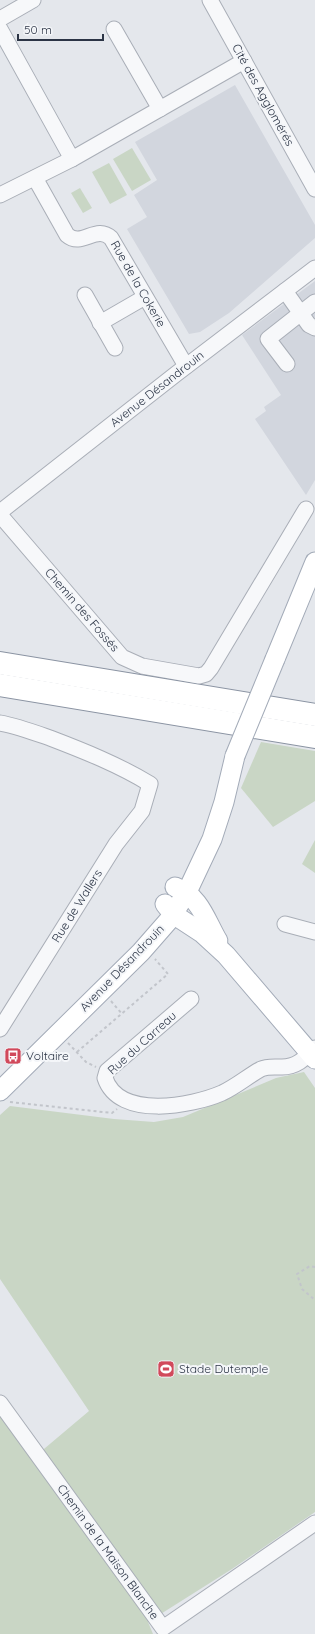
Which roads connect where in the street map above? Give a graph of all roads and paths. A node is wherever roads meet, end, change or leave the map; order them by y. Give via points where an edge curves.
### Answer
1 (33, 0) edge
2 (210, 0) edge
3 (0, 19) edge
4 (114, 28) dead end
5 (0, 29) edge
6 (244, 61) junction
7 (160, 109) junction
8 (72, 159) junction
9 (35, 178) junction
10 (315, 189) edge
11 (0, 195) edge
12 (315, 268) edge
13 (285, 291) junction
14 (85, 295) dead end
15 (145, 297) junction
16 (315, 302) edge
17 (300, 314) junction
18 (100, 323) junction
19 (315, 328) edge
20 (115, 348) dead end
21 (287, 364) dead end
22 (186, 366) junction
23 (306, 509) dead end
24 (0, 513) edge
25 (315, 562) edge
26 (0, 663) edge
27 (0, 685) edge
28 (315, 715) edge
29 (0, 723) edge
30 (315, 737) edge
31 (181, 889) junction
32 (169, 908) junction
33 (285, 924) dead end
34 (315, 932) edge
35 (226, 955) junction
36 (154, 959) dead end
37 (191, 999) dead end
38 (111, 1001) dead end
39 (122, 1014) junction
40 (0, 1029) edge
41 (68, 1043) dead end
42 (77, 1052) junction
43 (313, 1053) edge
44 (106, 1073) junction
45 (0, 1075) edge
46 (4, 1096) edge
47 (128, 1101) junction
48 (315, 1268) edge
49 (315, 1300) edge
50 (0, 1403) edge
51 (315, 1523) edge

1 - 3 street
2 - 6 street, Cité des Agglomérés
4 - 7 street
5 - 8 street
6 - 7 street
6 - 10 street, Cité des Agglomérés
7 - 8 street
8 - 9 street
9 - 11 street
9 - 15 street, Rue de la Cokerie via 67,235 70,238 82,239 100,232 111,238
12 - 13 street, Avenue Désandrouin
13 - 17 street
13 - 22 street, Avenue Désandrouin
14 - 18 street
15 - 18 street
15 - 22 street, Rue de la Cokerie
16 - 17 street
17 - 19 street
17 - 21 street via 268,339
18 - 20 street
22 - 24 street, Avenue Désandrouin
23 - 24 street, Chemin des Fossés via 211,668 206,674 199,676 149,668 122,657
25 - 31 main road, Avenue Désandrouin, bridge via 194,849
26 - 28 highway
27 - 30 highway
29 - 40 street, Rue de Wallers via 75,748 150,784 142,811 116,844
31 - 32 main road, Avenue Désandrouin
31 - 35 main road via 198,904
32 - 35 main road
32 - 45 main road, Avenue Désandrouin via 90,992 26,1054
32 - 46 main road, Avenue Désandrouin via 141,952
33 - 34 street
35 - 43 main road
36 - 39 path via 168,974
37 - 44 street, Rue du Carreau
38 - 39 path
39 - 42 path
41 - 42 path
42 - 44 path via 86,1062
43 - 47 street, Rue du Carreau via 296,1065 262,1068 232,1088 196,1102 153,1106
44 - 47 street, Rue du Carreau via 106,1082 118,1096
46 - 47 path via 112,1113
48 - 49 path via 310,1266 297,1274 302,1289
50 - 51 street, Chemin de la Maison Blanche via 163,1628

